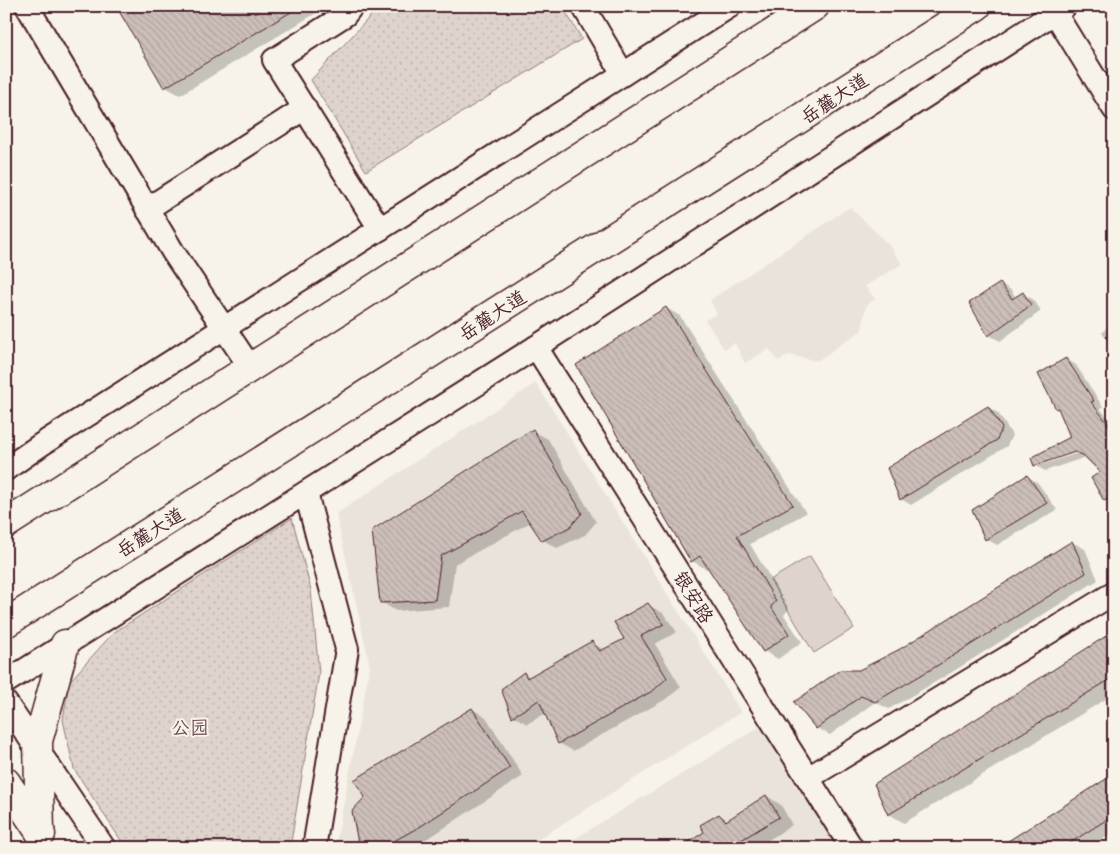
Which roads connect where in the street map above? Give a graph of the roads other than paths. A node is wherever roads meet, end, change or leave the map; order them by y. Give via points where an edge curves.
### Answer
1 (27, 6) edge
2 (352, 6) edge
3 (582, 6) edge
4 (730, 6) edge
5 (815, 6) edge
6 (977, 6) edge
7 (1060, 9) edge
8 (623, 74) junction
9 (305, 108) junction
10 (1114, 109) edge
11 (148, 209) junction
12 (380, 229) junction
13 (224, 328) junction
14 (536, 347) junction
15 (250, 367) junction
16 (6, 469) edge
17 (306, 493) junction
18 (6, 524) edge
19 (1114, 593) edge
20 (6, 623) edge
21 (65, 644) junction
22 (6, 682) edge
23 (6, 703) edge
24 (38, 752) junction
25 (808, 778) junction
26 (6, 782) edge
27 (45, 840) edge
28 (104, 848) edge
29 (314, 848) edge
30 (852, 848) edge

1 - 11 street
2 - 9 street via 345,15 274,60
3 - 8 street
4 - 8 street
5 - 15 main road
6 - 20 main road, 岳麓大道
7 - 10 street
7 - 14 street
8 - 12 street
9 - 11 street
9 - 12 street
11 - 13 street
12 - 13 street
13 - 15 street
13 - 16 street
14 - 17 street
14 - 25 street, 银安路
15 - 18 main road
17 - 21 street
17 - 29 street via 347,648
19 - 25 street
21 - 22 street
21 - 24 main road via 38,741
23 - 24 street
24 - 27 main road
24 - 28 street
25 - 30 street, 银安路
26 - 27 main road

